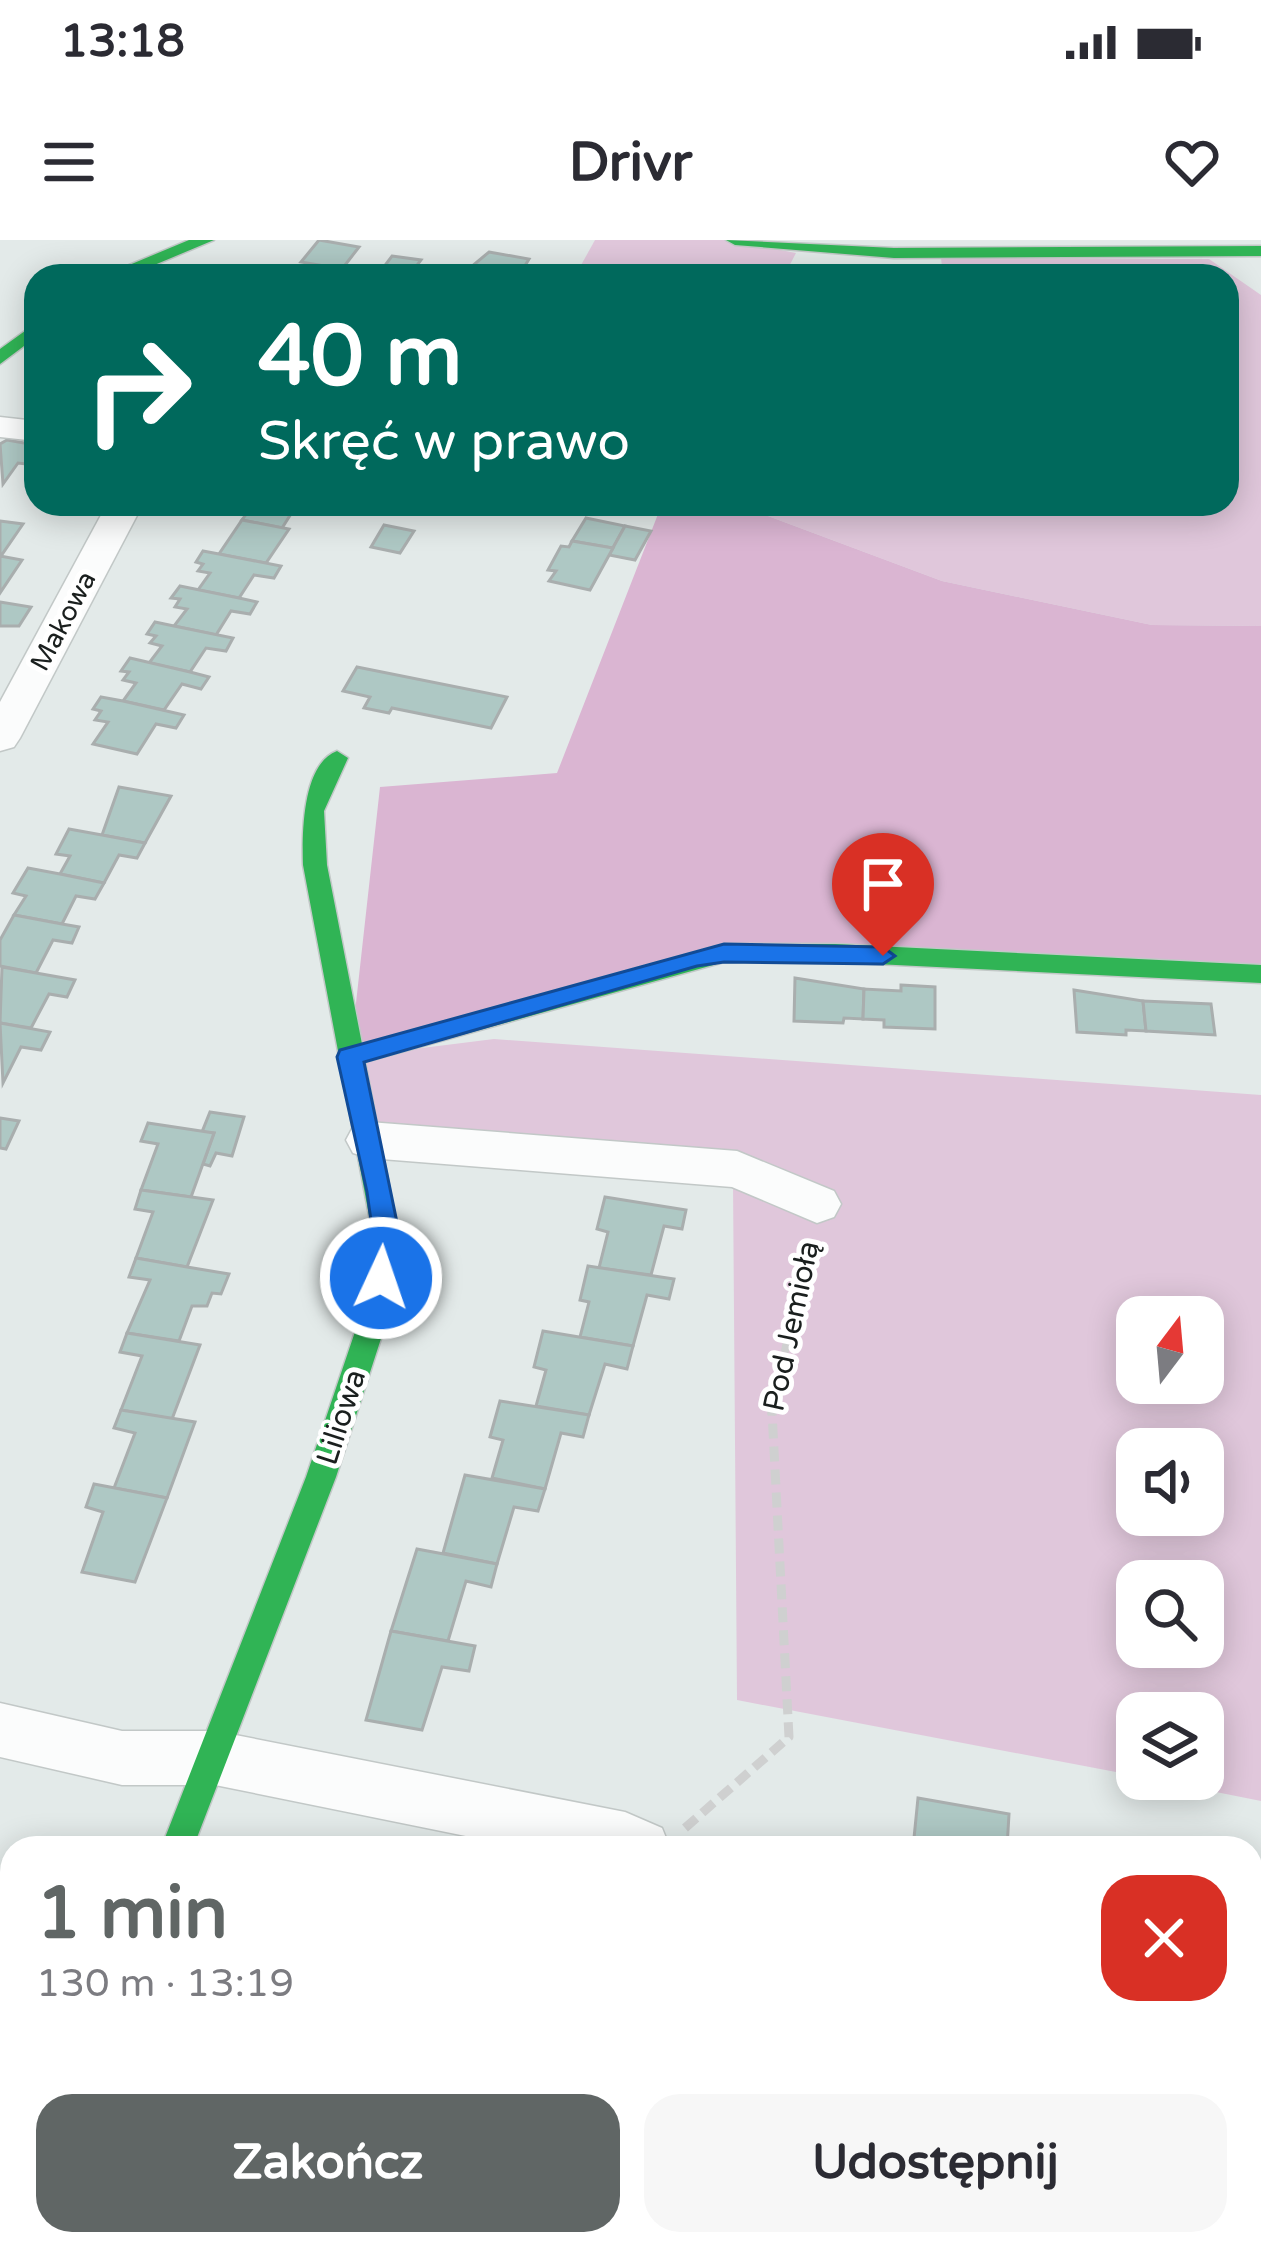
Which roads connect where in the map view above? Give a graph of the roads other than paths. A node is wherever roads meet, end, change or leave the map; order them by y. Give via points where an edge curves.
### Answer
1 (205, 240) edge
2 (735, 240) edge
3 (1261, 251) edge
4 (143, 264) edge
5 (24, 338) edge
6 (0, 358) edge
7 (119, 516) edge
8 (0, 738) edge
9 (337, 758) dead end
10 (1261, 974) edge
11 (350, 1057) junction
12 (369, 1141) junction
13 (817, 1204) road end
14 (0, 1730) edge
15 (215, 1758) junction
16 (182, 1836) edge
17 (605, 1836) edge

1 - 4 street
2 - 3 street via 894,253
5 - 6 street
7 - 8 street, Makowa
9 - 11 street, Liliowa via 320,788 315,865
10 - 11 street via 724,953
11 - 12 street, Liliowa
12 - 13 street, Pod Jemiołą via 737,1169
12 - 15 street, Liliowa via 387,1242 375,1314
14 - 15 street via 122,1758
15 - 16 street, Liliowa
15 - 17 street

